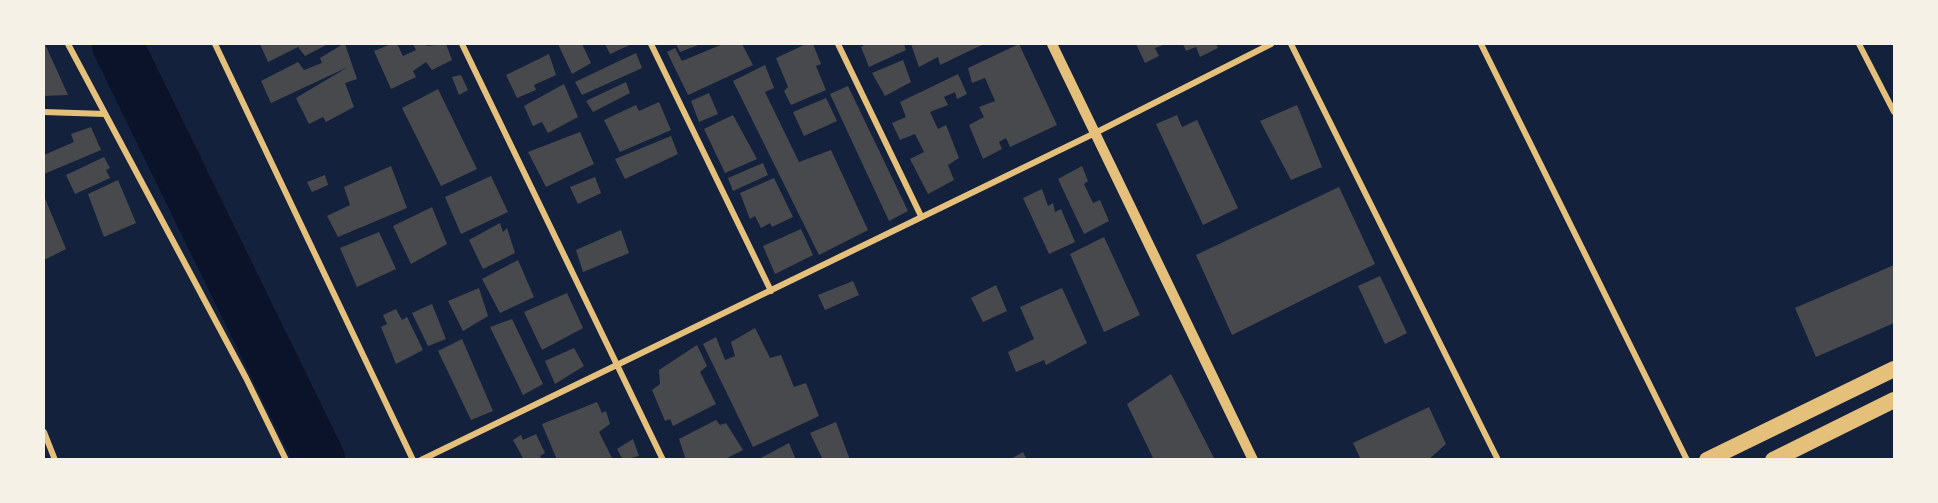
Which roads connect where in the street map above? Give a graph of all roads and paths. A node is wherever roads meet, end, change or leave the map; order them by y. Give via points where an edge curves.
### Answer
1 (68, 44) edge
2 (215, 44) edge
3 (462, 44) edge
4 (651, 44) edge
5 (838, 44) edge
6 (1052, 44) edge
7 (1271, 44) edge
8 (1291, 44) edge
9 (1481, 44) edge
10 (1859, 44) edge
11 (44, 112) edge
12 (1894, 112) edge
13 (105, 114) junction
14 (1095, 133) junction
15 (921, 216) junction
16 (771, 291) junction
17 (618, 364) junction
18 (1894, 369) edge
19 (1894, 400) edge
20 (44, 432) edge
21 (1732, 454) edge
22 (55, 459) edge
23 (286, 459) edge
24 (413, 459) edge
25 (421, 459) edge
26 (663, 459) edge
27 (1253, 459) edge
28 (1498, 459) edge
29 (1687, 459) edge
30 (1707, 459) edge
31 (1773, 459) edge

1 - 13 street
2 - 24 street
3 - 17 street
4 - 16 street
5 - 15 street
6 - 14 street
7 - 14 street
8 - 28 street
9 - 29 street
10 - 12 street
11 - 13 street
13 - 23 street
14 - 15 street
14 - 27 street
15 - 16 street
16 - 17 street
17 - 25 street
17 - 26 street
18 - 21 highway
19 - 31 highway
20 - 22 street
21 - 30 highway

